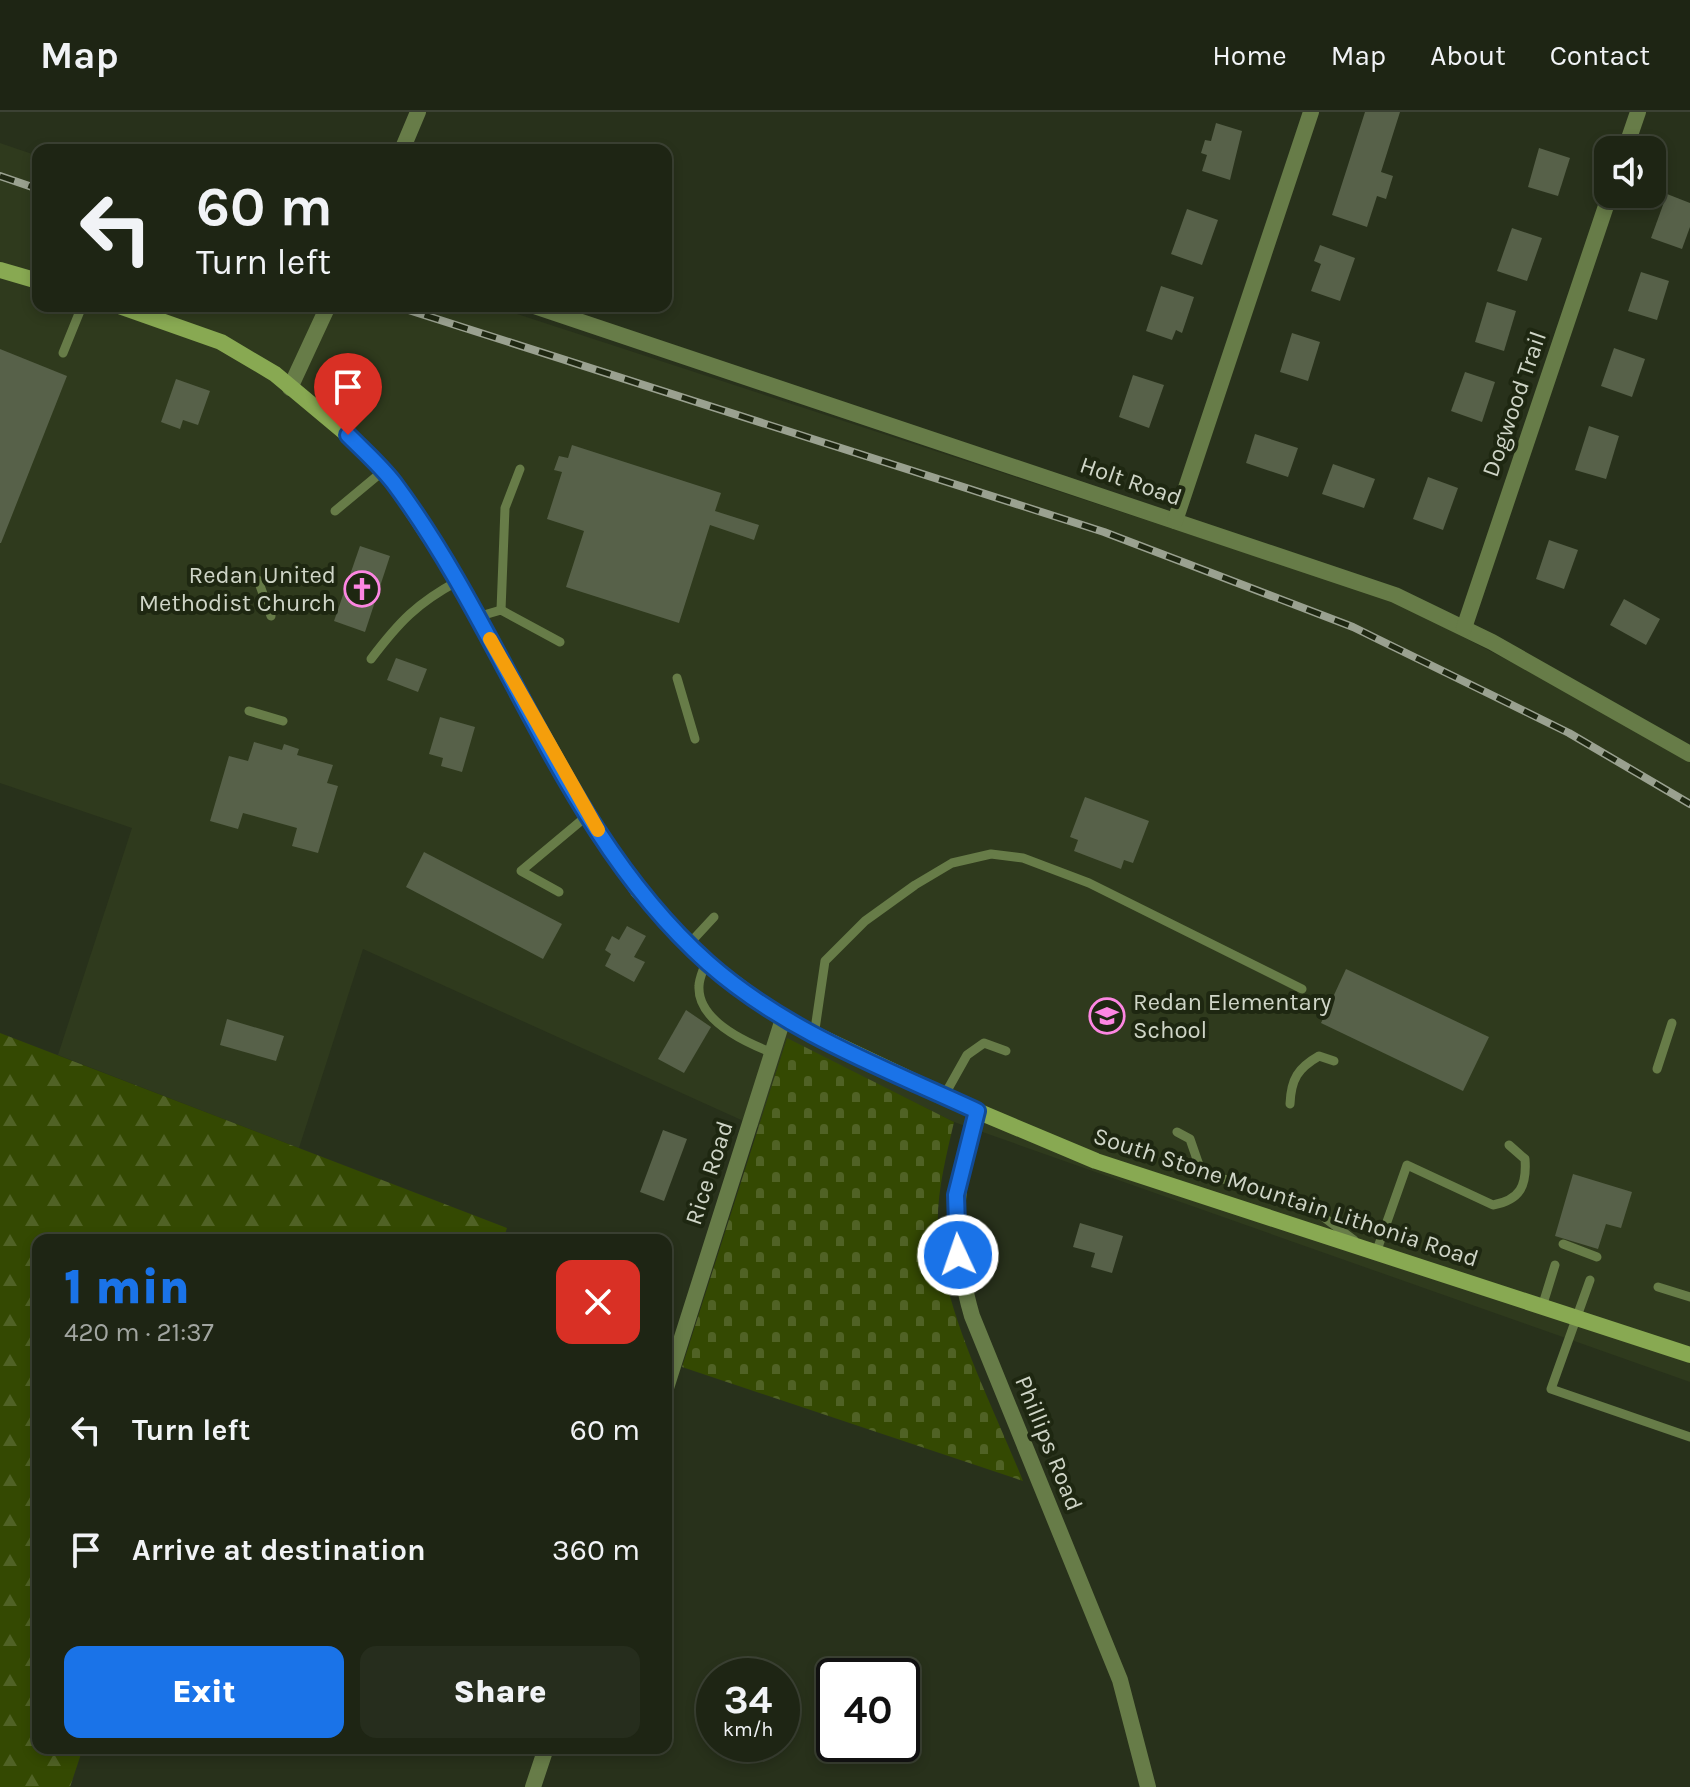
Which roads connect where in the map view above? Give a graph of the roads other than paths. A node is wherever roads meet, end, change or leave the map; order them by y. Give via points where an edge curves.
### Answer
1 (418, 112) edge
2 (1311, 112) edge
3 (1638, 112) edge
4 (1630, 136) edge
5 (405, 144) edge
6 (1605, 208) edge
7 (0, 270) edge
8 (32, 279) edge
9 (80, 312) edge
10 (136, 312) edge
11 (325, 312) edge
12 (552, 312) edge
13 (63, 353) dead end
14 (290, 388) junction
15 (520, 469) dead end
16 (383, 471) junction
17 (335, 511) dead end
18 (1175, 521) junction
19 (258, 580) dead end
20 (458, 581) junction
21 (501, 610) junction
22 (271, 616) dead end
23 (477, 617) junction
24 (1464, 628) junction
25 (560, 642) dead end
26 (371, 659) dead end
27 (677, 678) dead end
28 (249, 711) dead end
29 (283, 721) dead end
30 (695, 739) dead end
31 (1690, 754) edge
32 (588, 815) junction
33 (559, 892) dead end
34 (714, 917) dead end
35 (689, 944) junction
36 (706, 961) junction
37 (1302, 989) dead end
38 (783, 1019) junction
39 (1672, 1023) dead end
40 (814, 1036) junction
41 (1006, 1051) dead end
42 (773, 1053) junction
43 (1334, 1061) dead end
44 (1657, 1069) dead end
45 (944, 1096) junction
46 (1290, 1104) dead end
47 (977, 1111) junction
48 (1177, 1132) dead end
49 (1509, 1145) dead end
50 (1563, 1244) dead end
51 (1360, 1245) junction
52 (1377, 1250) junction
53 (1597, 1257) dead end
54 (1555, 1265) dead end
55 (1590, 1280) dead end
56 (1658, 1287) dead end
57 (1690, 1297) edge
58 (1542, 1307) junction
59 (1577, 1318) junction
60 (1690, 1355) edge
61 (672, 1369) edge
62 (1690, 1437) edge
63 (544, 1754) edge
64 (533, 1787) edge
65 (1148, 1787) edge

1 - 5 street
2 - 18 street
3 - 4 street
6 - 24 street, Dogwood Trail
7 - 8 main road
9 - 13 lane
10 - 14 main road, South Stone Mountain Lithonia Road via 221,342
11 - 14 street
12 - 18 street, Holt Road
14 - 16 main road, South Stone Mountain Lithonia Road
15 - 21 lane via 505,508
16 - 17 lane
16 - 20 main road, South Stone Mountain Lithonia Road
18 - 24 street, Holt Road via 1395,595
19 - 22 lane
20 - 23 main road, South Stone Mountain Lithonia Road
20 - 26 lane via 424,599
21 - 23 lane
21 - 25 lane
23 - 32 main road, South Stone Mountain Lithonia Road
24 - 31 street, Holt Road
27 - 30 lane
28 - 29 lane
32 - 33 lane via 521,871
32 - 35 main road, South Stone Mountain Lithonia Road via 638,891
34 - 35 lane
35 - 36 main road, South Stone Mountain Lithonia Road
36 - 38 main road, South Stone Mountain Lithonia Road
36 - 42 lane via 698,988 706,1009 722,1026
37 - 40 lane via 1089,883 1023,858 991,854 952,863 915,885 865,921 825,961
38 - 40 main road, South Stone Mountain Lithonia Road
38 - 42 street, Rice Road
39 - 44 lane
40 - 45 main road, South Stone Mountain Lithonia Road
41 - 45 lane via 984,1043 967,1055
42 - 61 street, Rice Road
43 - 46 lane via 1319,1056 1300,1067
45 - 47 main road, South Stone Mountain Lithonia Road
47 - 51 main road, South Stone Mountain Lithonia Road via 1176,1190
47 - 65 street, Phillips Road via 956,1195 961,1277 972,1316 1120,1680
48 - 51 lane via 1190,1139 1200,1168 1314,1210
49 - 52 lane via 1525,1159 1526,1177 1520,1195 1493,1205 1407,1165
50 - 53 lane
51 - 52 main road, South Stone Mountain Lithonia Road
52 - 58 main road, South Stone Mountain Lithonia Road
54 - 58 lane
55 - 59 lane
56 - 57 lane
58 - 59 main road, South Stone Mountain Lithonia Road
59 - 60 main road, South Stone Mountain Lithonia Road
59 - 62 lane via 1551,1389
63 - 64 street

